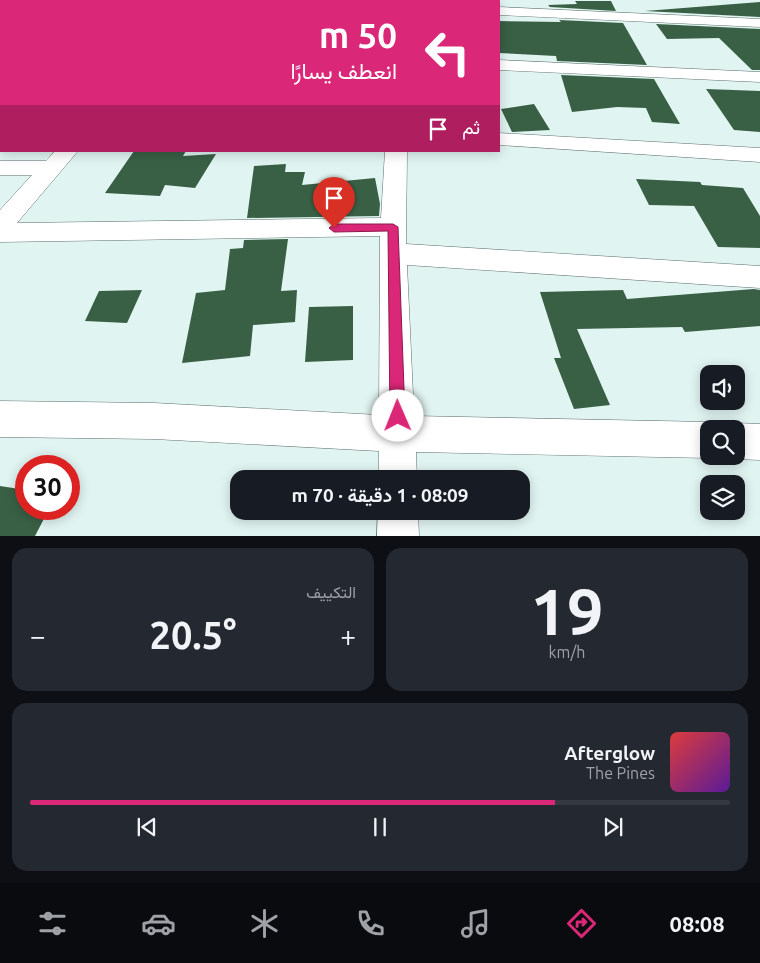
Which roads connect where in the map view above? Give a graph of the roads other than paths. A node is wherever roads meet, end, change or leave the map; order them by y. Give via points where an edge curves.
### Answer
1 (500, 11) edge
2 (760, 23) edge
3 (500, 64) edge
4 (760, 77) edge
5 (500, 140) edge
6 (396, 152) edge
7 (760, 154) edge
8 (60, 160) edge
9 (0, 168) edge
10 (0, 226) edge
11 (0, 233) edge
12 (393, 241) junction
13 (760, 277) edge
14 (0, 419) edge
15 (398, 434) junction
16 (700, 440) edge
17 (745, 441) edge
18 (760, 442) edge
19 (398, 470) edge
20 (398, 520) edge
21 (398, 536) edge

1 - 2 street
3 - 4 street
5 - 7 street
6 - 12 street
8 - 9 street
8 - 10 street
11 - 12 street
12 - 13 street
12 - 15 street
14 - 15 street via 154,421
15 - 16 street
15 - 19 street
17 - 18 street
20 - 21 street

